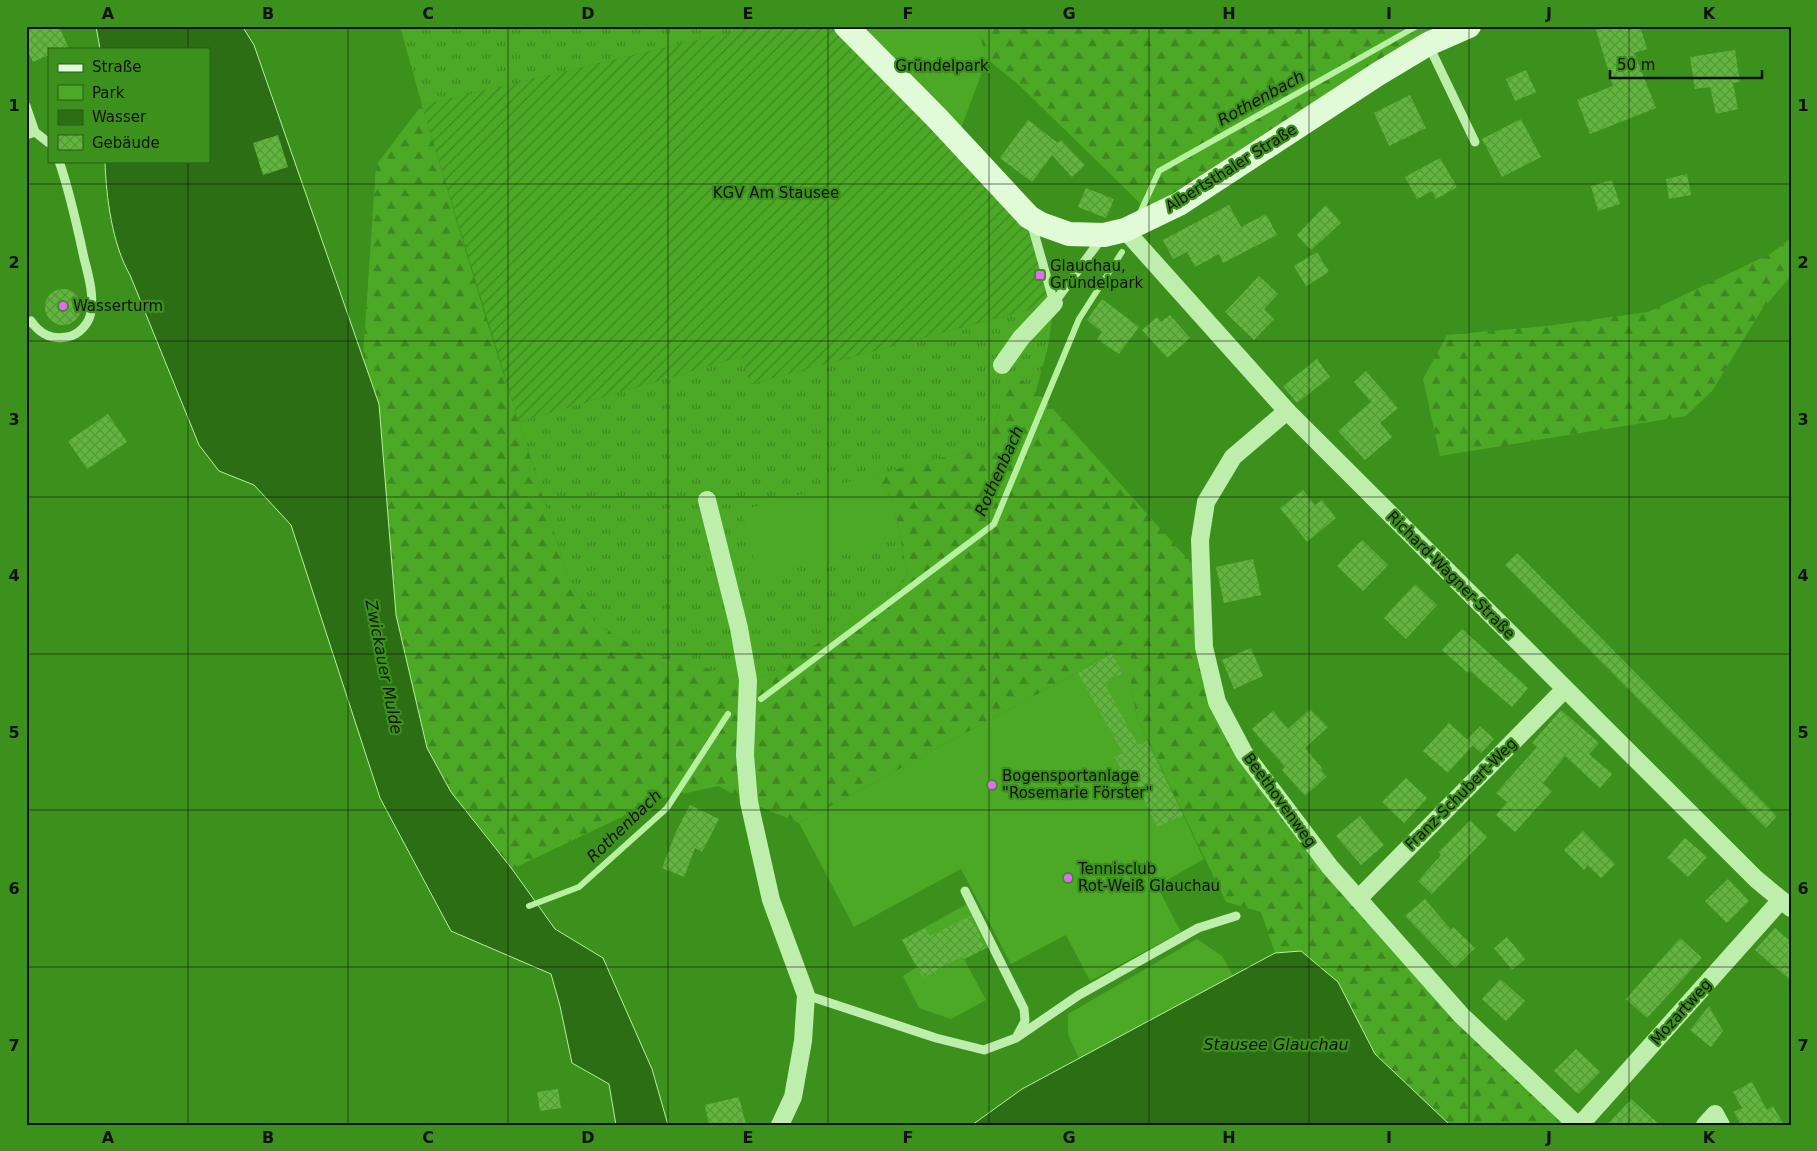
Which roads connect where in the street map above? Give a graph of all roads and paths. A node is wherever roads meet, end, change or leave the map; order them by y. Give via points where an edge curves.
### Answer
1 (846, 26) edge
2 (1469, 26) edge
3 (1428, 44) junction
4 (26, 106) edge
5 (31, 133) edge
6 (48, 142) edge
7 (1475, 142) dead end
8 (59, 162) edge
9 (1029, 217) junction
10 (1114, 232) junction
11 (1054, 303) junction
12 (26, 324) edge
13 (1002, 364) dead end
14 (1287, 411) junction
15 (707, 500) dead end
16 (1565, 689) junction
17 (965, 891) dead end
18 (1358, 899) junction
19 (1786, 904) edge
20 (1236, 916) dead end
21 (806, 995) junction
22 (1016, 1038) junction
23 (780, 1125) edge
24 (1578, 1125) edge
25 (1705, 1125) edge
26 (1721, 1125) edge

1 - 9 street, Albertsthaler Straße
2 - 3 street, Albertsthaler Straße
3 - 7 lane
3 - 10 street, Albertsthaler Straße via 1179,204
4 - 5 lane
5 - 6 lane
8 - 12 lane via 70,193 88,276 91,312 80,331 70,336 48,336 31,321
9 - 10 street, Albertsthaler Straße via 1069,234
9 - 11 lane
10 - 11 lane
10 - 14 street, Richard-Wagner-Straße
11 - 13 street
14 - 16 street, Richard-Wagner-Straße
14 - 18 street, Beethovenweg via 1233,457 1206,502 1200,540 1204,647 1217,702 1244,753
15 - 21 street via 739,628 748,680 745,755 750,802 770,900
16 - 18 street, Franz-Schubert-Weg
16 - 19 street, Richard-Wagner-Straße via 1756,879
17 - 22 lane via 1024,1009 1025,1021
18 - 24 street, Beethovenweg via 1460,1015
19 - 24 street, Mozartweg
20 - 22 lane via 1198,928 1079,995
21 - 22 lane via 964,1046 984,1050
21 - 23 street via 793,1097
25 - 26 street via 1715,1114

